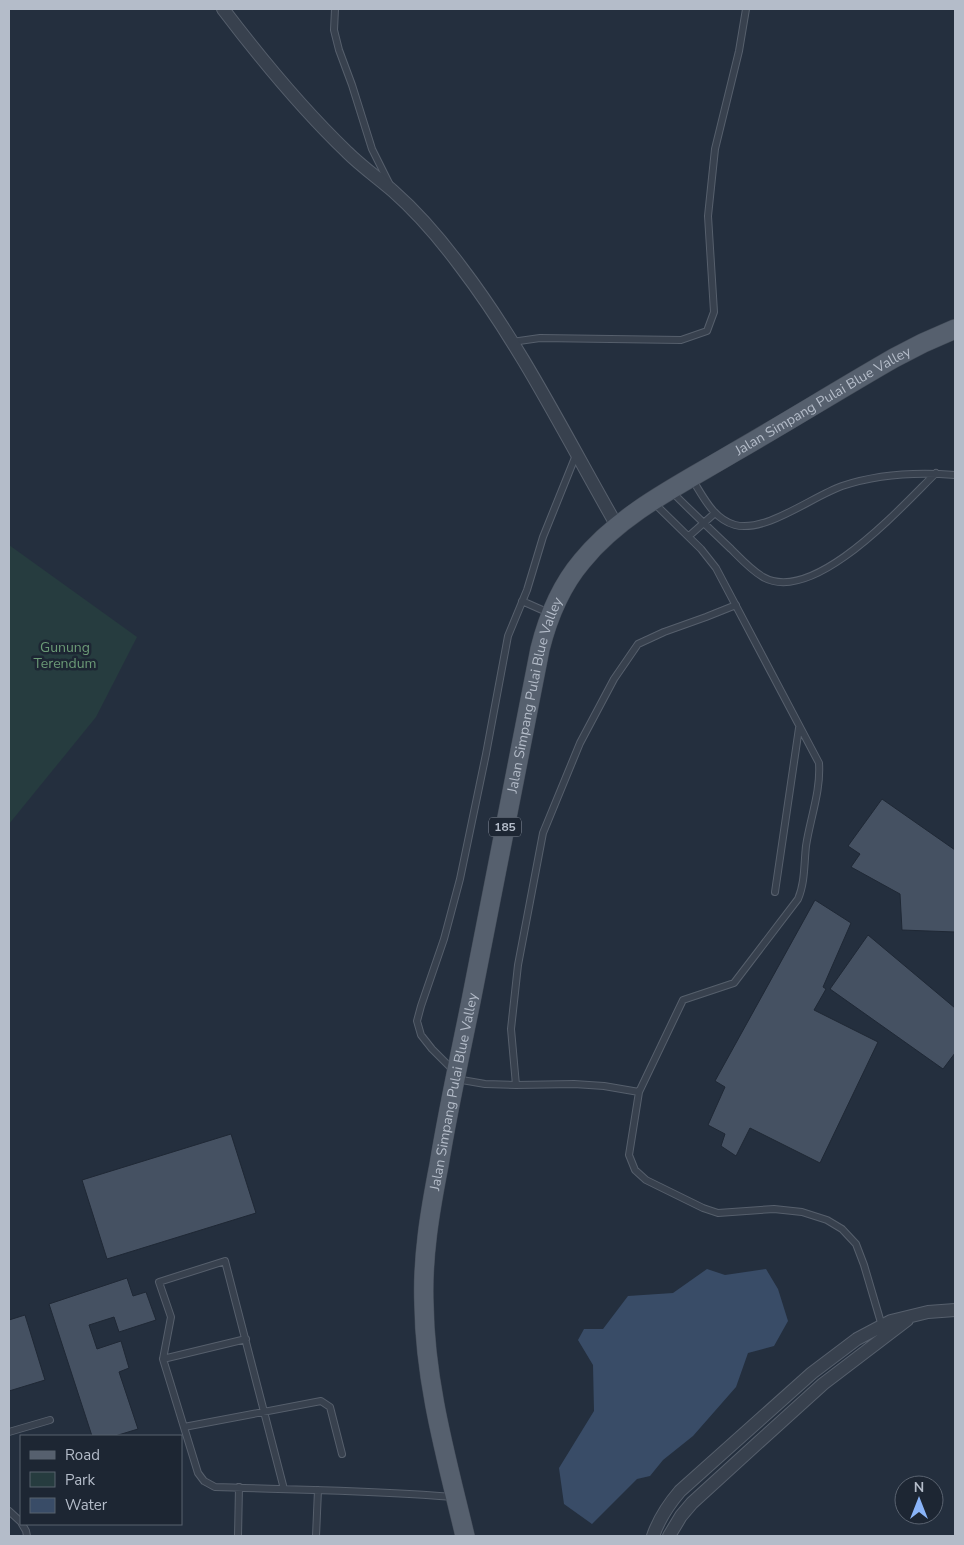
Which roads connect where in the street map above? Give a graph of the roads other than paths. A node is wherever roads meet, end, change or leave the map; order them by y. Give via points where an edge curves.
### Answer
1 (224, 9) edge
2 (336, 9) edge
3 (746, 9) edge
4 (392, 191) junction
5 (955, 329) edge
6 (512, 342) junction
7 (576, 454) junction
8 (936, 473) junction
9 (955, 475) edge
10 (691, 478) junction
11 (670, 490) junction
12 (653, 501) junction
13 (715, 513) junction
14 (704, 523) junction
15 (617, 526) junction
16 (689, 536) junction
17 (522, 601) junction
18 (736, 605) junction
19 (551, 614) junction
20 (799, 728) junction
21 (775, 892) dead end
22 (456, 1076) junction
23 (516, 1085) junction
24 (639, 1092) junction
25 (955, 1310) edge
26 (883, 1331) junction
27 (246, 1339) junction
28 (162, 1360) junction
29 (264, 1411) junction
30 (50, 1420) dead end
31 (184, 1427) junction
32 (9, 1432) edge
33 (342, 1454) dead end
34 (239, 1488) junction
35 (284, 1489) junction
36 (318, 1490) junction
37 (456, 1497) junction
38 (9, 1511) edge
39 (20, 1521) edge
40 (238, 1536) edge
41 (316, 1536) edge
42 (465, 1536) edge
43 (653, 1536) edge
44 (669, 1536) edge

1 - 4 street via 313,116 347,152
2 - 4 lane via 334,30 339,50 372,150
3 - 6 lane via 715,149 708,216 714,312 707,330 682,340 540,338
4 - 6 street via 413,210 461,266
5 - 10 main road, Jalan Simpang Pulai Blue Valley / 185 via 894,358
6 - 7 street
7 - 15 street
7 - 17 lane
8 - 9 lane
8 - 13 lane via 890,476 840,487 766,522 751,525 737,525
8 - 14 lane via 857,549 799,580 773,582 763,577
10 - 11 main road, Jalan Simpang Pulai Blue Valley / 185
10 - 13 lane
11 - 12 main road, Jalan Simpang Pulai Blue Valley / 185
11 - 14 lane
12 - 15 main road, Jalan Simpang Pulai Blue Valley / 185
12 - 16 lane
13 - 14 lane
14 - 16 lane
15 - 19 main road, Jalan Simpang Pulai Blue Valley / 185 via 582,560 567,580
16 - 18 lane via 716,568
17 - 19 lane
17 - 22 lane via 508,636 460,879 417,1021 421,1035
18 - 20 lane
18 - 23 lane via 638,644 614,679 580,743 543,833 520,956 511,1029
19 - 22 main road, Jalan Simpang Pulai Blue Valley / 185 via 538,658
20 - 21 lane
20 - 24 lane via 819,763 820,775 798,900 734,983 683,1000
22 - 23 lane via 485,1084
22 - 37 main road, Jalan Simpang Pulai Blue Valley / 185 via 428,1232 423,1302 429,1372
23 - 24 lane via 574,1084
24 - 26 lane via 629,1155 635,1170 646,1180 718,1213 774,1209 802,1212 842,1229 856,1244
25 - 26 street via 913,1315
26 - 43 street via 857,1339 812,1373 680,1491 667,1506
26 - 44 street via 699,1497 681,1516
27 - 28 lane
27 - 28 lane via 225,1261 159,1282 171,1317
27 - 29 lane
28 - 31 lane
29 - 31 lane
29 - 33 lane via 321,1401 330,1407
29 - 35 lane
30 - 32 lane
31 - 34 lane via 198,1473 204,1481 215,1486
34 - 35 lane
34 - 40 lane
35 - 36 lane
36 - 37 lane
36 - 41 lane
37 - 42 main road, Jalan Simpang Pulai Blue Valley / 185
38 - 39 lane

